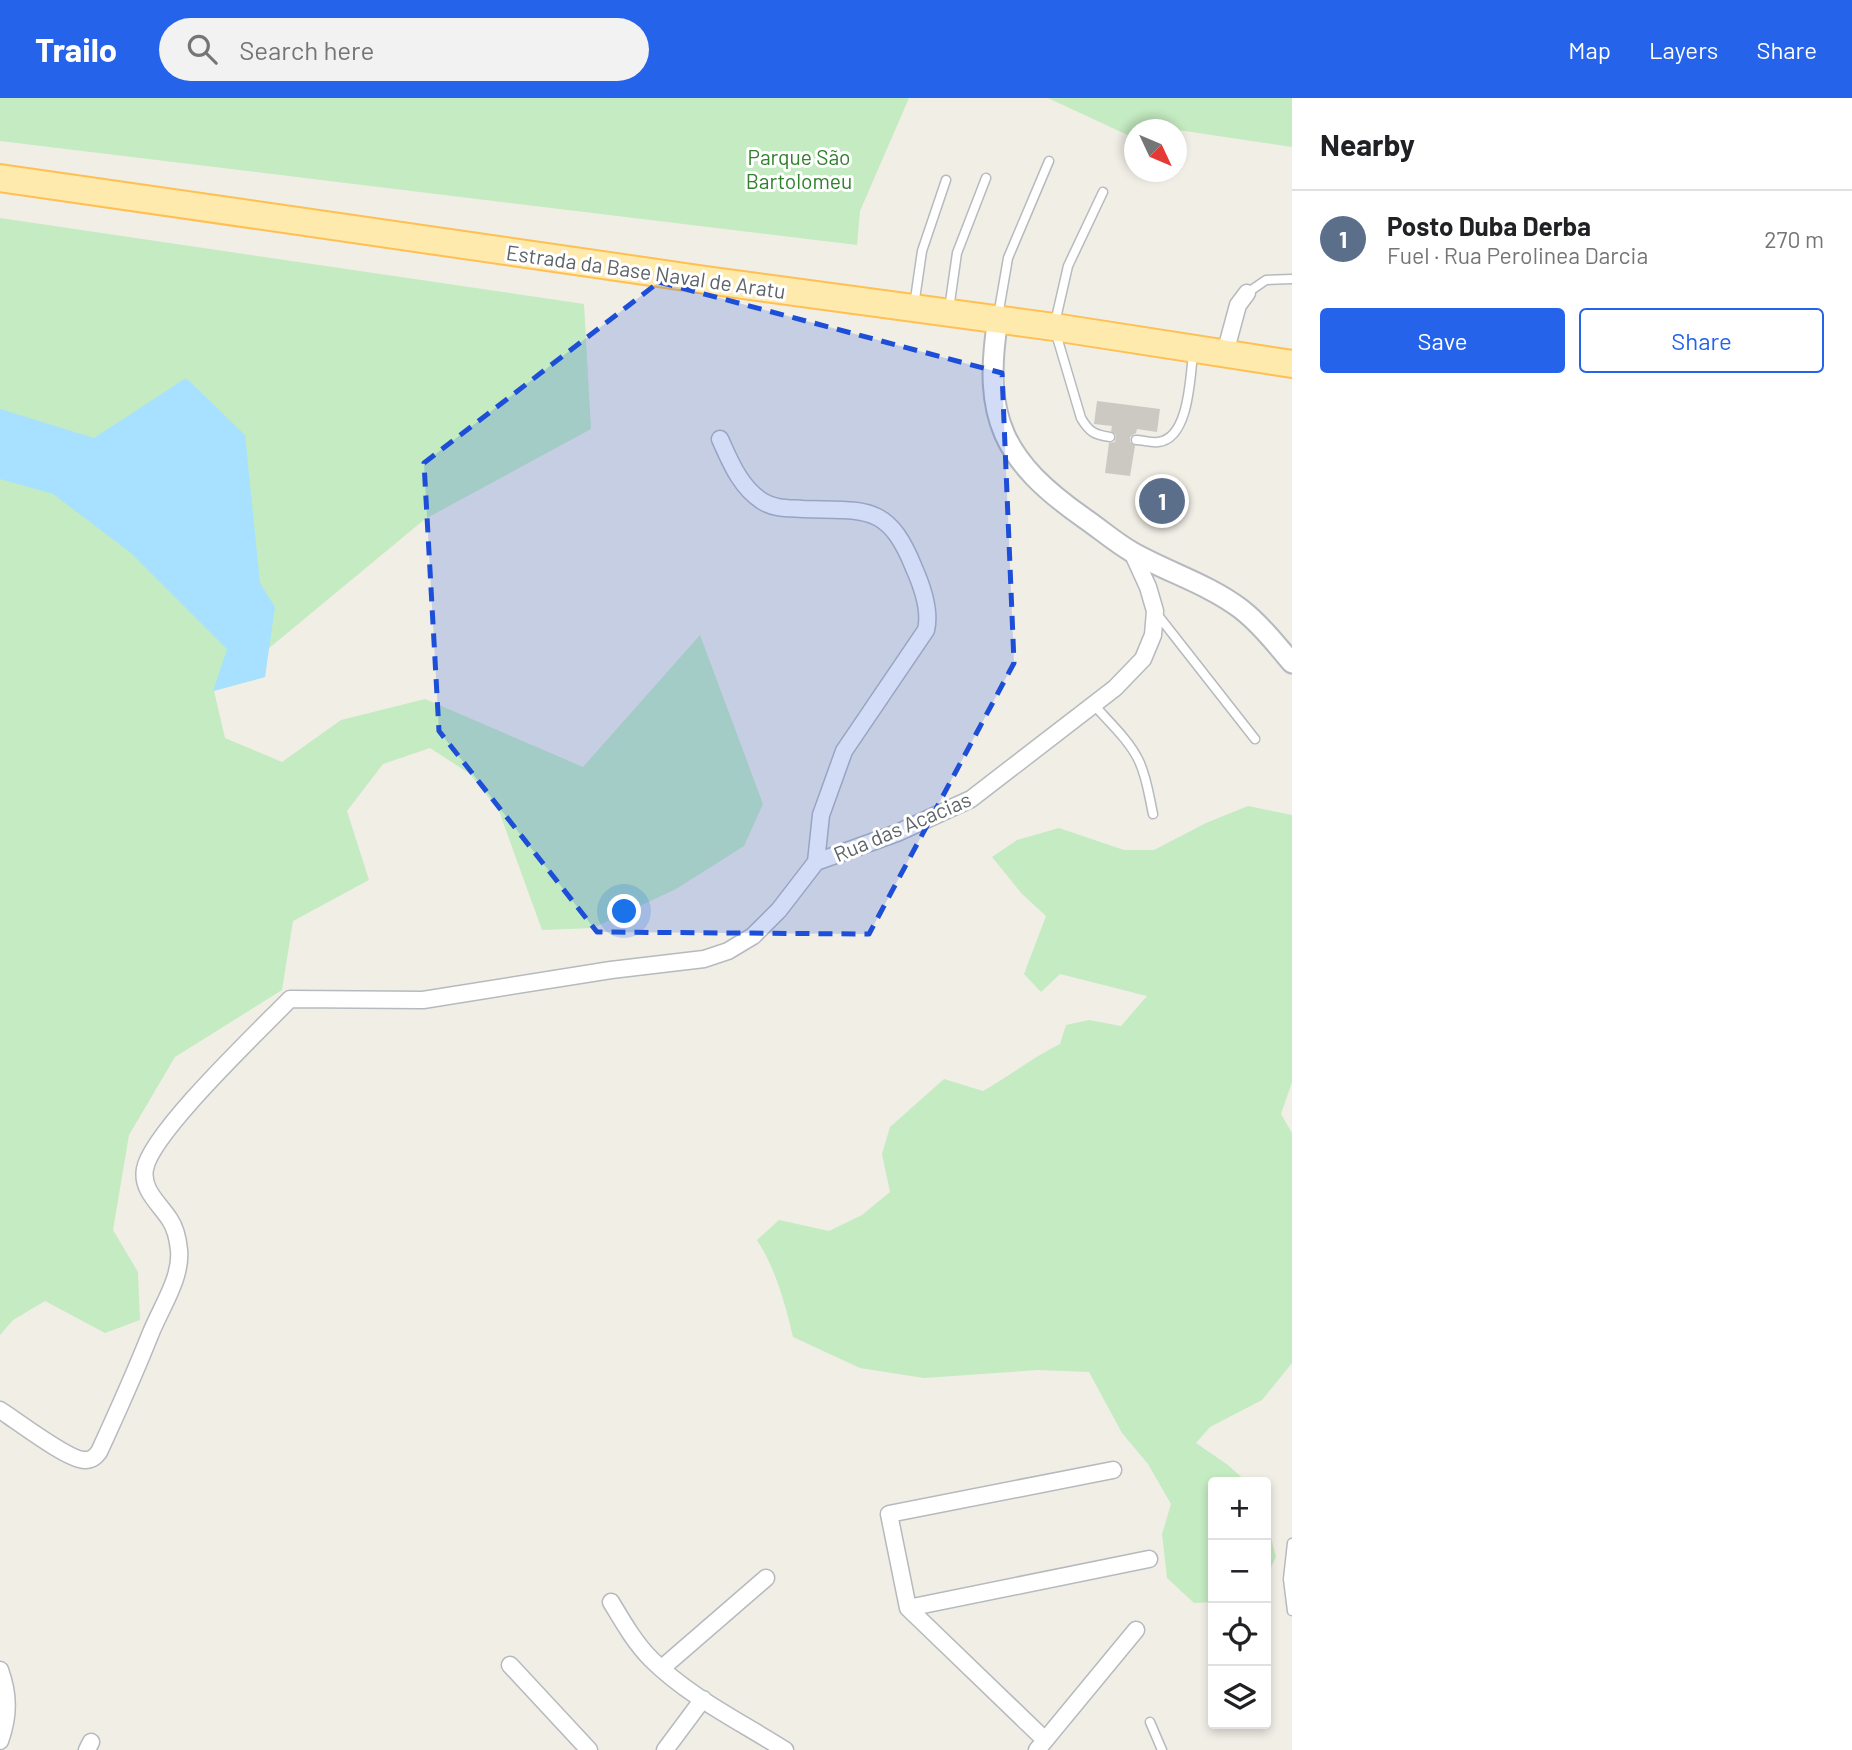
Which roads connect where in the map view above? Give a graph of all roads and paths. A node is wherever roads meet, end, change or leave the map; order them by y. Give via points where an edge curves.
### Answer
1 (1049, 161) dead end
2 (0, 178) edge
3 (986, 178) dead end
4 (946, 180) dead end
5 (1104, 192) dead end
6 (1292, 279) edge
7 (1247, 293) joint
8 (914, 309) junction
9 (948, 313) junction
10 (998, 319) junction
11 (1054, 327) junction
12 (1194, 348) junction
13 (1225, 353) junction
14 (1292, 364) edge
15 (1110, 437) dead end
16 (720, 439) dead end
17 (1136, 440) dead end
18 (1132, 552) junction
19 (1155, 611) junction
20 (1292, 663) edge
21 (1094, 705) junction
22 (1255, 739) dead end
23 (1153, 814) dead end
24 (816, 862) junction
25 (0, 1410) edge
26 (1113, 1470) dead end
27 (1292, 1543) edge
28 (1149, 1559) dead end
29 (765, 1578) dead end
30 (611, 1602) dead end
31 (908, 1608) junction
32 (1292, 1611) edge
33 (1136, 1630) dead end
34 (510, 1665) dead end
35 (662, 1668) junction
36 (0, 1670) edge
37 (703, 1699) junction
38 (1150, 1721) dead end
39 (0, 1741) edge
40 (1041, 1745) edge
41 (589, 1750) edge
42 (665, 1750) edge
43 (785, 1750) edge
44 (1162, 1750) edge

1 - 10 lane via 1008,258
2 - 8 main road, Estrada da Base Naval de Aratu
3 - 9 lane via 957,253
4 - 8 lane via 922,251
5 - 11 lane via 1068,266
6 - 7 lane via 1266,280
7 - 13 street via 1238,305
8 - 9 main road, Estrada da Base Naval de Aratu
9 - 10 main road, Estrada da Base Naval de Aratu
10 - 11 main road, Estrada da Base Naval de Aratu
10 - 18 street via 994,395 1016,457 1060,501
11 - 12 main road, Estrada da Base Naval de Aratu
11 - 15 lane via 1081,418 1095,435
12 - 13 main road, Estrada da Base Naval de Aratu
12 - 17 lane via 1179,429 1159,442
13 - 14 main road, Estrada da Base Naval de Aratu
16 - 24 street via 738,476 761,500 782,508 861,511 884,519 909,555 927,607 926,630 844,751 821,814
18 - 19 street, Rua das Acacias
18 - 20 street via 1240,608
19 - 21 street, Rua das Acacias via 1153,635 1143,659
19 - 22 lane
21 - 23 lane via 1138,760
21 - 24 street, Rua das Acacias via 971,799 897,833
24 - 25 street, Rua das Acacias via 753,936 704,959 423,1000 290,999 198,1095 152,1152 145,1181 171,1220 180,1265 99,1452 86,1461 71,1456
26 - 31 street via 889,1514
27 - 32 lane via 1288,1579
28 - 31 street
29 - 35 street
30 - 35 street via 634,1638
31 - 40 street
33 - 40 street
34 - 41 street
35 - 37 street
36 - 39 street via 8,1705
37 - 42 street
37 - 43 street
38 - 44 lane

